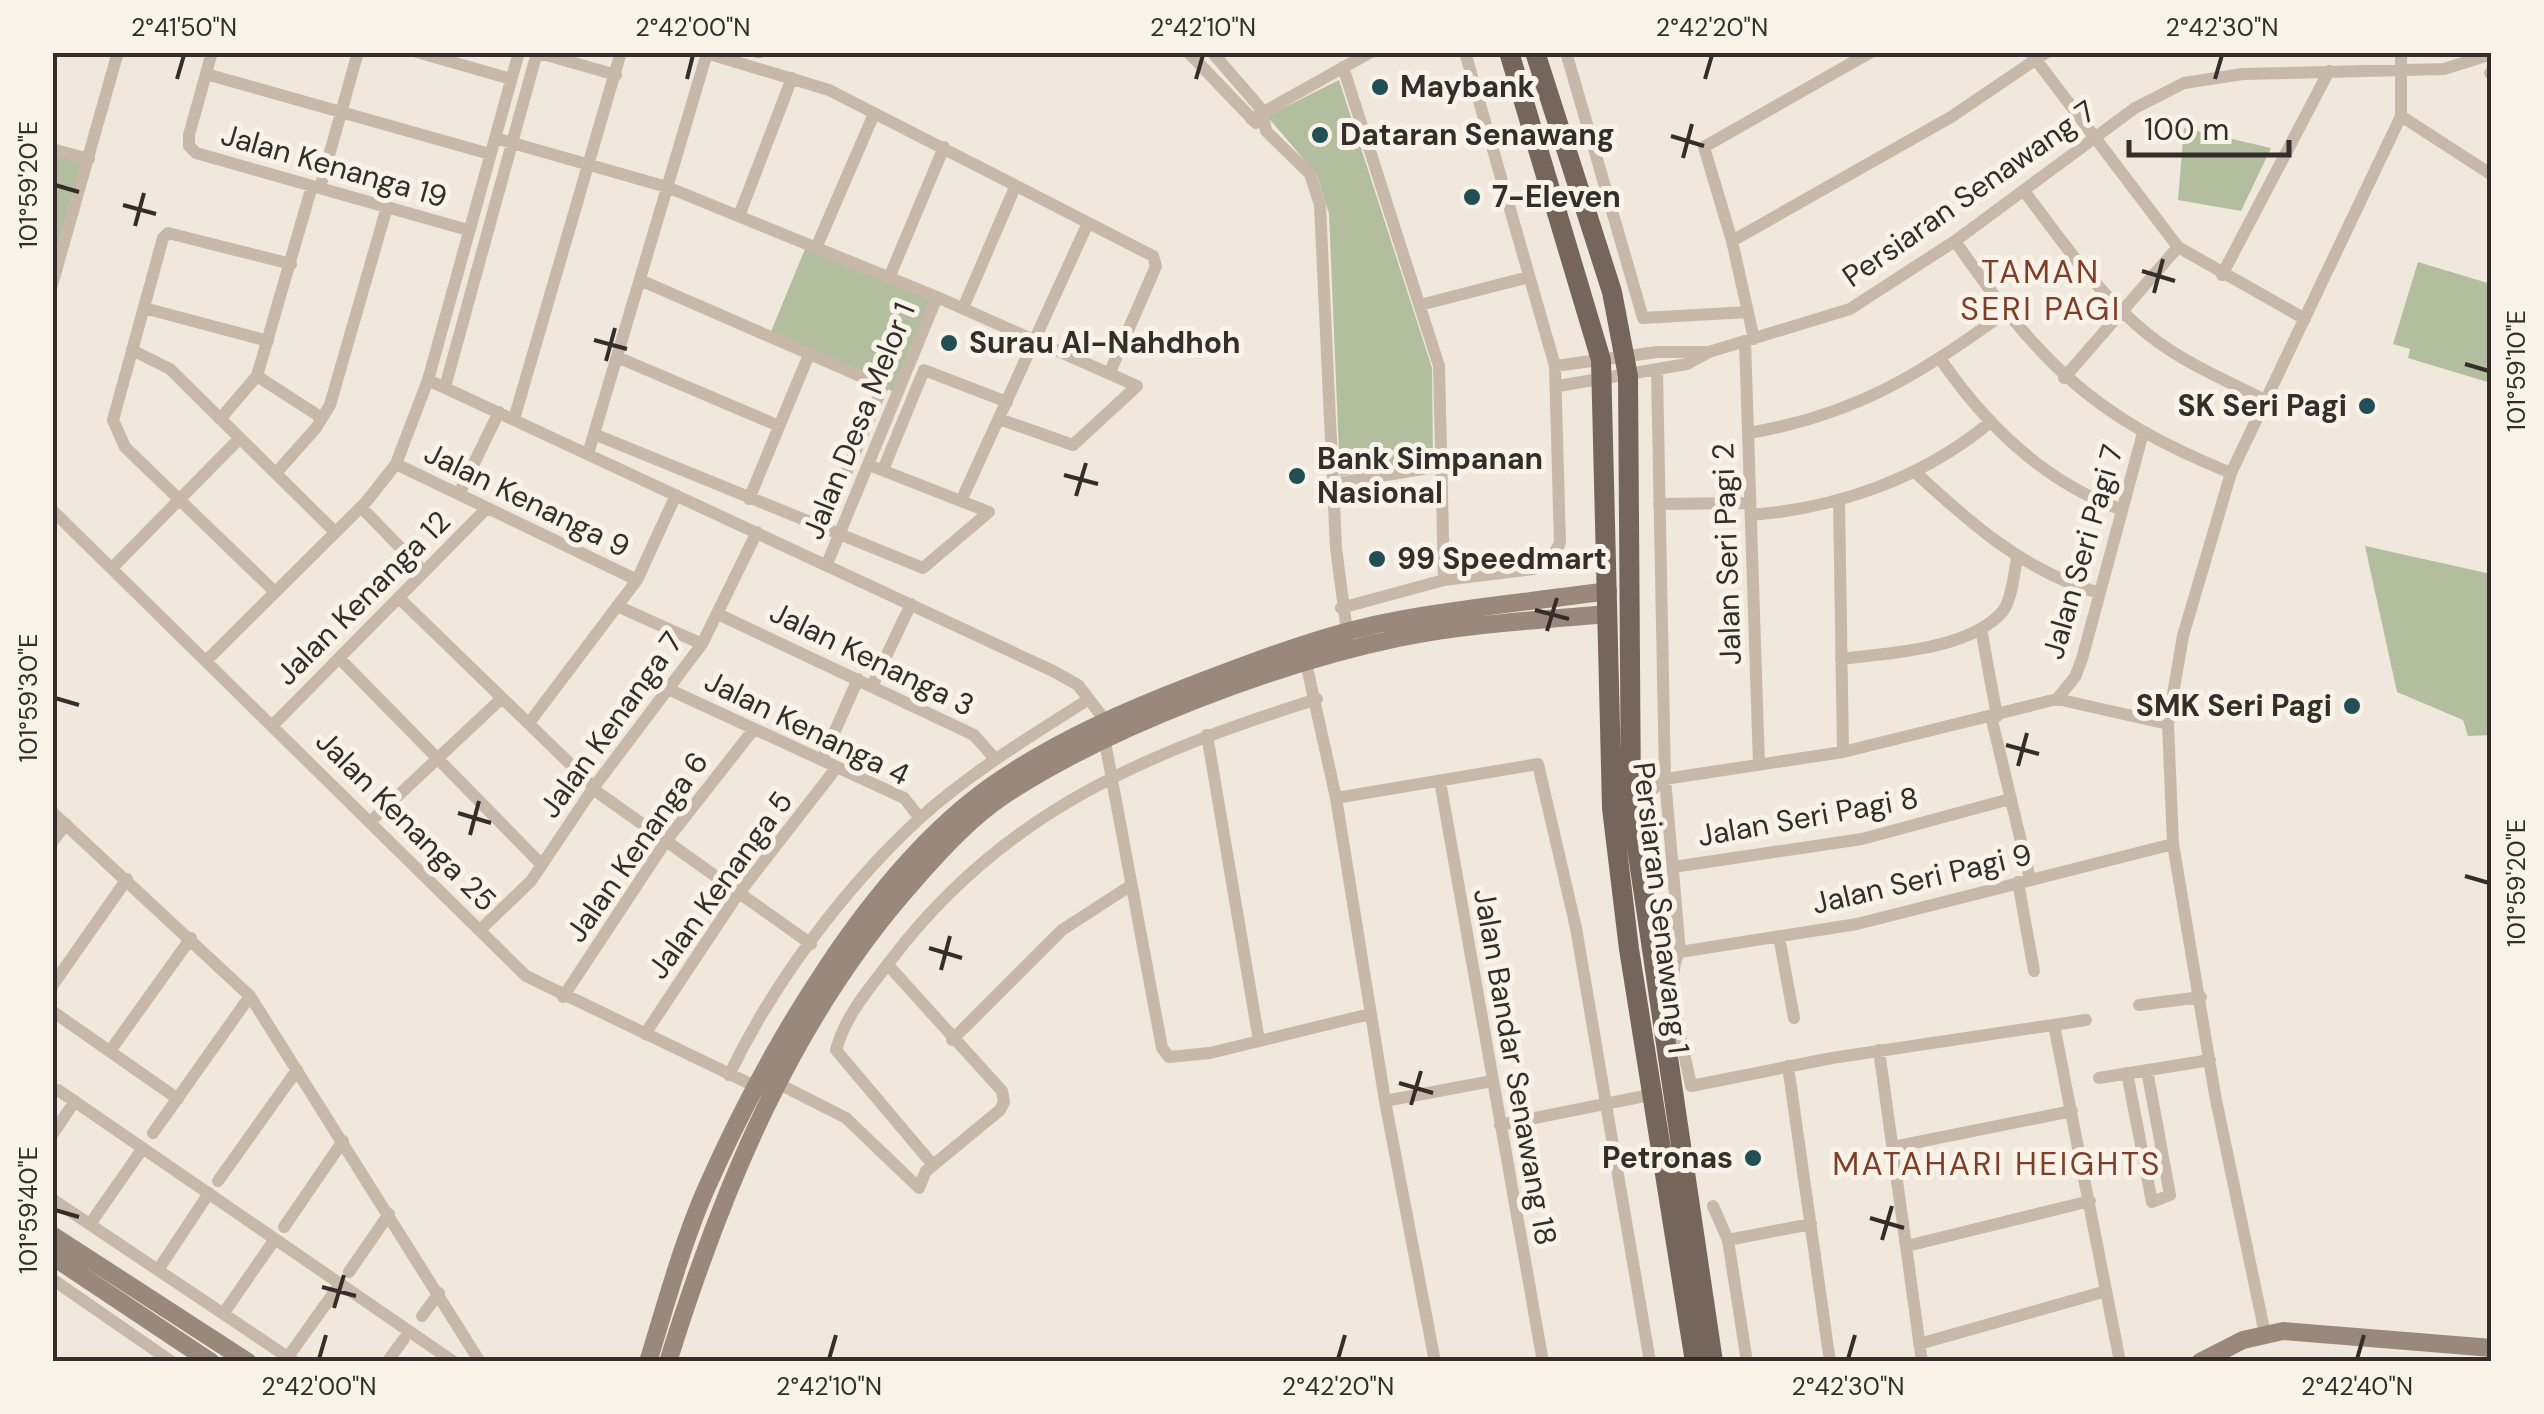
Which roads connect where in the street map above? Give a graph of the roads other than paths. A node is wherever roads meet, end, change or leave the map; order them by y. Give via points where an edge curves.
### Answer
1 (118, 52) edge
2 (212, 52) edge
3 (358, 52) edge
4 (417, 52) edge
5 (518, 52) edge
6 (621, 52) edge
7 (1188, 52) edge
8 (1212, 52) edge
9 (1371, 52) edge
10 (1465, 52) edge
11 (1509, 52) edge
12 (1535, 52) edge
13 (1566, 52) edge
14 (1870, 52) edge
15 (2401, 52) edge
16 (705, 53) edge
17 (2492, 54) edge
18 (2037, 55) edge
19 (1343, 68) junction
20 (2399, 70) junction
21 (2330, 71) junction
22 (206, 74) junction
23 (616, 75) junction
24 (792, 78) junction
25 (511, 79) junction
26 (342, 112) junction
27 (874, 114) junction
28 (1257, 114) junction
29 (2402, 116) junction
30 (494, 138) junction
31 (2092, 138) junction
32 (513, 143) junction
33 (944, 147) junction
34 (52, 149) edge
35 (490, 154) junction
36 (89, 159) junction
37 (590, 163) junction
38 (2492, 175) edge
39 (316, 187) junction
40 (667, 187) junction
41 (1015, 188) junction
42 (2024, 191) junction
43 (387, 207) junction
44 (739, 216) junction
45 (1088, 225) junction
46 (468, 230) junction
47 (1955, 240) junction
48 (1732, 241) junction
49 (816, 248) junction
50 (2178, 248) junction
51 (57, 251) edge
52 (290, 264) junction
53 (2222, 275) junction
54 (890, 278) junction
55 (1530, 278) junction
56 (640, 280) junction
57 (52, 285) edge
58 (938, 297) junction
59 (1420, 306) junction
60 (144, 308) junction
61 (963, 308) junction
62 (1748, 312) junction
63 (2006, 312) junction
64 (2122, 312) junction
65 (2305, 319) junction
66 (1749, 340) junction
67 (268, 341) junction
68 (1034, 342) junction
69 (132, 350) junction
70 (810, 352) junction
71 (1709, 352) junction
72 (617, 357) junction
73 (1941, 360) junction
74 (1555, 366) junction
75 (1626, 366) junction
76 (1602, 370) junction
77 (1657, 370) junction
78 (1110, 372) junction
79 (258, 376) junction
80 (2064, 378) junction
81 (428, 380) junction
82 (1558, 386) junction
83 (445, 387) junction
84 (2265, 400) junction
85 (1007, 402) junction
86 (500, 412) junction
87 (322, 418) junction
88 (999, 418) junction
89 (220, 419) junction
90 (514, 419) junction
91 (1988, 424) junction
92 (779, 426) junction
93 (2143, 433) junction
94 (594, 434) junction
95 (1749, 434) junction
96 (240, 438) junction
97 (588, 454) junction
98 (396, 464) junction
99 (868, 464) junction
100 (1440, 466) junction
101 (883, 470) junction
102 (1915, 472) junction
103 (276, 473) junction
104 (2231, 474) junction
105 (1333, 484) junction
106 (459, 494) junction
107 (676, 496) junction
108 (177, 500) junction
109 (749, 500) junction
110 (1839, 500) junction
111 (961, 501) junction
112 (1659, 504) junction
113 (360, 507) junction
114 (488, 508) junction
115 (1750, 509) junction
116 (2120, 509) junction
117 (52, 510) edge
118 (822, 530) junction
119 (336, 532) junction
120 (758, 532) junction
121 (839, 536) junction
122 (2017, 558) junction
123 (827, 564) junction
124 (112, 568) junction
125 (424, 572) junction
126 (637, 580) junction
127 (1444, 580) junction
128 (275, 592) junction
129 (1608, 592) junction
130 (2099, 593) junction
131 (399, 598) junction
132 (911, 604) junction
133 (617, 606) junction
134 (1341, 608) junction
135 (720, 614) junction
136 (1608, 614) junction
137 (1981, 630) junction
138 (1349, 642) junction
139 (702, 644) junction
140 (339, 658) junction
141 (1841, 659) junction
142 (208, 660) junction
143 (1306, 662) junction
144 (858, 679) junction
145 (872, 686) junction
146 (668, 689) junction
147 (502, 698) junction
148 (1089, 698) junction
149 (2057, 699) junction
150 (1317, 700) junction
151 (1994, 716) junction
152 (528, 723) junction
153 (274, 724) junction
154 (2168, 724) junction
155 (754, 729) junction
156 (1110, 733) junction
157 (1207, 735) junction
158 (1843, 752) junction
159 (437, 758) junction
160 (995, 759) junction
161 (822, 760) junction
162 (1758, 765) junction
163 (837, 767) junction
164 (1114, 778) junction
165 (1666, 779) junction
166 (1440, 781) junction
167 (594, 788) junction
168 (1336, 798) junction
169 (2010, 799) junction
170 (1630, 807) junction
171 (52, 812) edge
172 (920, 818) junction
173 (370, 821) junction
174 (66, 824) junction
175 (666, 841) junction
176 (52, 842) edge
177 (2173, 844) junction
178 (542, 864) junction
179 (1673, 867) junction
180 (127, 879) junction
181 (2024, 880) junction
182 (1130, 886) junction
183 (740, 892) junction
184 (480, 930) junction
185 (1778, 937) junction
186 (192, 938) junction
187 (811, 944) junction
188 (1680, 952) junction
189 (888, 965) junction
190 (2034, 970) dead end
191 (52, 986) edge
192 (250, 996) junction
193 (563, 997) junction
194 (2201, 997) junction
195 (2139, 1005) dead end
196 (52, 1011) edge
197 (1370, 1014) junction
198 (1794, 1018) dead end
199 (2086, 1020) dead end
200 (2054, 1024) junction
201 (645, 1034) junction
202 (952, 1040) junction
203 (1260, 1041) junction
204 (1879, 1050) junction
205 (110, 1052) junction
206 (2210, 1060) junction
207 (1788, 1066) junction
208 (297, 1070) junction
209 (2147, 1070) junction
210 (2127, 1073) junction
211 (729, 1075) junction
212 (2099, 1078) dead end
213 (1492, 1081) junction
214 (770, 1088) junction
215 (58, 1090) dead end
216 (1655, 1094) junction
217 (178, 1099) junction
218 (75, 1101) junction
219 (1385, 1101) junction
220 (1606, 1103) junction
221 (2072, 1111) junction
222 (1500, 1125) junction
223 (153, 1133) dead end
224 (52, 1136) edge
225 (343, 1141) junction
226 (1893, 1147) junction
227 (143, 1148) junction
228 (933, 1166) junction
229 (218, 1181) dead end
230 (209, 1194) junction
231 (52, 1199) edge
232 (2090, 1201) junction
233 (1713, 1206) dead end
234 (389, 1214) junction
235 (90, 1224) junction
236 (1811, 1224) junction
237 (284, 1226) dead end
238 (52, 1234) edge
239 (276, 1239) junction
240 (1728, 1240) junction
241 (1908, 1246) junction
242 (52, 1256) edge
243 (158, 1270) junction
244 (344, 1278) junction
245 (52, 1280) edge
246 (439, 1292) junction
247 (2103, 1292) junction
248 (224, 1314) junction
249 (422, 1316) dead end
250 (2265, 1334) junction
251 (404, 1339) dead end
252 (1919, 1344) junction
253 (2492, 1348) edge
254 (478, 1355) edge
255 (292, 1359) edge
256 (172, 1362) edge
257 (211, 1362) edge
258 (248, 1362) edge
259 (387, 1362) edge
260 (454, 1362) edge
261 (648, 1362) edge
262 (668, 1362) edge
263 (1435, 1362) edge
264 (1543, 1362) edge
265 (1650, 1362) edge
266 (1695, 1362) edge
267 (1712, 1362) edge
268 (1747, 1362) edge
269 (1830, 1362) edge
270 (1922, 1362) edge
271 (2120, 1362) edge
272 (2200, 1362) edge

1 - 36 street
2 - 22 street
3 - 26 street
4 - 25 street
5 - 25 street
6 - 23 street
7 - 28 street
8 - 28 street
9 - 19 street
10 - 55 street
11 - 76 main road, Persiaran Senawang 1
12 - 75 main road, Persiaran Senawang 1 via 1612,292
13 - 62 street via 1643,318
14 - 48 street, Jalan Seri Pagi 2 via 1704,147
15 - 20 street
16 - 24 street
16 - 40 street
17 - 20 street, Persiaran Senawang 7 via 2444,69
18 - 31 street
18 - 48 street via 1951,117
19 - 28 street
19 - 59 street via 1369,169
20 - 21 street, Persiaran Senawang 7
20 - 29 street
21 - 31 street, Persiaran Senawang 7 via 2184,82
21 - 53 street
22 - 26 street
22 - 39 street, Jalan Kenanga 19 via 189,146 208,160
23 - 32 street via 536,56
23 - 37 street
24 - 27 street
24 - 44 street
25 - 30 street
26 - 35 street
26 - 39 street
27 - 33 street
27 - 49 street
28 - 105 street via 1310,174 1320,205
29 - 38 street
29 - 65 street
30 - 32 street
30 - 35 street
31 - 42 street, Persiaran Senawang 7
31 - 50 street
32 - 37 street
32 - 83 street
33 - 41 street
33 - 54 street
34 - 36 street
35 - 46 street
36 - 51 street
37 - 40 street
37 - 90 street
39 - 43 street, Jalan Kenanga 19
39 - 52 street
40 - 44 street
40 - 56 street
41 - 45 street
41 - 61 street
42 - 47 street, Persiaran Senawang 7
42 - 64 street
43 - 46 street, Jalan Kenanga 19
43 - 87 street
44 - 49 street
45 - 68 street
45 - 78 street via 1157,260
46 - 81 street
47 - 63 street
47 - 66 street, Persiaran Senawang 7 via 1850,309
48 - 62 street, Jalan Seri Pagi 2
49 - 54 street
50 - 53 street
50 - 64 street
51 - 57 street
52 - 60 street via 168,233
52 - 67 street
53 - 65 street
54 - 58 street
55 - 59 street
55 - 74 street
56 - 70 street
56 - 72 street
58 - 61 street
58 - 99 street, Jalan Desa Melor 1
59 - 100 street via 1439,366
60 - 67 street
60 - 69 street
61 - 68 street
62 - 66 street, Jalan Seri Pagi 2
63 - 73 street
63 - 80 street
64 - 80 street
64 - 84 street via 2154,339
65 - 84 street
66 - 71 street, Persiaran Senawang 7
66 - 95 street, Jalan Seri Pagi 2
67 - 79 street
68 - 78 street
68 - 85 street
69 - 89 street via 170,369
69 - 108 street via 115,432
70 - 92 street
70 - 118 street via 883,386
71 - 75 street
71 - 77 street
72 - 92 street
72 - 94 street
73 - 91 street
73 - 95 street via 1877,396 1806,423
74 - 76 street
74 - 82 street
75 - 76 street
75 - 76 street
75 - 77 street
75 - 170 main road, Persiaran Senawang 1
76 - 82 street
76 - 129 main road, Persiaran Senawang 1
77 - 112 street
78 - 88 street via 1136,390 1073,446
79 - 87 street
79 - 89 street
80 - 93 street
81 - 83 street
81 - 98 street
82 - 127 street via 1560,543 1550,561
83 - 86 street
84 - 104 street
85 - 88 street
85 - 101 street via 924,370
86 - 90 street
86 - 106 street
87 - 103 street
88 - 111 street
89 - 96 street
90 - 97 street
91 - 102 street
91 - 116 street via 2064,482
92 - 109 street
93 - 104 street
93 - 116 street, Jalan Seri Pagi 7
94 - 97 street
94 - 109 street
95 - 115 street, Jalan Seri Pagi 2
96 - 103 street
96 - 108 street
97 - 107 street
98 - 106 street, Jalan Kenanga 9
98 - 113 street
99 - 101 street
99 - 121 street, Jalan Desa Melor 1
100 - 105 street
100 - 127 street
101 - 111 street
102 - 110 street
102 - 122 street
103 - 119 street
104 - 154 street via 2183,636
105 - 134 street
106 - 114 street, Jalan Kenanga 9
107 - 120 street
107 - 126 street
108 - 124 street
108 - 128 street
109 - 118 street
110 - 115 street via 1794,512
110 - 141 street
111 - 121 street via 989,512 923,568
112 - 115 street
112 - 165 street
113 - 119 street
113 - 125 street
114 - 125 street, Jalan Kenanga 12
114 - 126 street, Jalan Kenanga 9
115 - 162 street, Jalan Seri Pagi 2
116 - 130 street, Jalan Seri Pagi 7
117 - 124 street, Jalan Kenanga 25
118 - 121 street
119 - 128 street
120 - 123 street
120 - 135 street, Jalan Kenanga 7
121 - 123 street, Jalan Desa Melor 1
122 - 130 street
122 - 137 street via 2006,608
123 - 132 street
124 - 142 street, Jalan Kenanga 25
125 - 131 street, Jalan Kenanga 12
126 - 133 street
127 - 134 street
128 - 142 street
129 - 136 main road, Persiaran Senawang 1
129 - 138 street via 1396,620
130 - 149 street, Jalan Seri Pagi 7 via 2076,677
131 - 140 street, Jalan Kenanga 12
131 - 147 street
132 - 145 street
132 - 148 street via 1053,671
133 - 139 street
133 - 152 street
134 - 138 street
135 - 139 street, Jalan Kenanga 7
135 - 144 street, Jalan Kenanga 3
136 - 138 street
136 - 216 main road, Persiaran Senawang 1 via 1612,808
137 - 141 street via 1918,649
137 - 151 street
138 - 143 street
138 - 156 street via 1288,648
139 - 146 street, Jalan Kenanga 7
140 - 153 street, Jalan Kenanga 12
140 - 159 street
141 - 158 street
142 - 153 street, Jalan Kenanga 25
143 - 150 street
143 - 156 street
144 - 145 street, Jalan Kenanga 3
144 - 161 street
145 - 160 street, Jalan Kenanga 3 via 974,735
146 - 155 street, Jalan Kenanga 4
146 - 167 street, Jalan Kenanga 7
147 - 152 street
147 - 159 street
148 - 156 street
148 - 160 street
149 - 151 street, Jalan Seri Pagi 7
149 - 154 street
150 - 157 street
150 - 168 street
151 - 158 street, Jalan Seri Pagi 7
151 - 169 street
152 - 167 street
153 - 173 street, Jalan Kenanga 25
154 - 177 street
155 - 161 street, Jalan Kenanga 4
155 - 175 street, Jalan Kenanga 6
156 - 164 street
156 - 214 street via 1021,766 944,827 880,896 823,974
157 - 164 street
157 - 203 street
158 - 162 street, Jalan Seri Pagi 7
159 - 173 street
159 - 178 street
160 - 172 street
161 - 163 street, Jalan Kenanga 4
162 - 165 street, Jalan Seri Pagi 7
163 - 172 street, Jalan Kenanga 4 via 904,798
163 - 183 street, Jalan Kenanga 5
164 - 182 street
164 - 189 street via 1007,840 920,922
165 - 170 street
165 - 179 street
166 - 168 street
166 - 213 street, Jalan Bandar Senawang 18
166 - 220 street via 1538,764 1576,928
167 - 175 street
167 - 178 street, Jalan Kenanga 7
168 - 197 street
169 - 179 street, Jalan Seri Pagi 8 via 1862,838
169 - 181 street
170 - 267 main road, Persiaran Senawang 1
171 - 174 street
172 - 187 street
173 - 184 street, Jalan Kenanga 25
174 - 176 street
174 - 180 street
175 - 183 street
175 - 193 street, Jalan Kenanga 6
177 - 181 street, Jalan Seri Pagi 9
177 - 194 street
178 - 184 street, Jalan Kenanga 7
179 - 188 street
180 - 186 street
180 - 191 street
181 - 185 street, Jalan Seri Pagi 9 via 1892,916
181 - 190 street
182 - 202 street via 1062,930
182 - 203 street via 1162,1048 1170,1057
183 - 187 street
183 - 201 street, Jalan Kenanga 5
184 - 193 street, Jalan Kenanga 25 via 526,976
185 - 188 street, Jalan Seri Pagi 9
185 - 198 street
186 - 192 street
186 - 205 street
187 - 211 street
188 - 207 street via 1672,979 1691,1086
189 - 202 street
189 - 228 street via 860,999 836,1050
192 - 208 street
192 - 217 street
193 - 201 street, Jalan Kenanga 25
194 - 195 street
194 - 206 street
196 - 205 street
197 - 203 street
197 - 219 street
199 - 200 street
200 - 204 street
200 - 221 street
201 - 211 street, Jalan Kenanga 25
202 - 228 street via 1002,1091 1004,1102
204 - 207 street
204 - 226 street
205 - 217 street
206 - 209 street
206 - 250 street
207 - 236 street
208 - 225 street
208 - 229 street
209 - 210 street
209 - 210 street via 2170,1195 2152,1202
210 - 212 street
211 - 214 street, Jalan Kenanga 25
213 - 219 street
213 - 222 street, Jalan Bandar Senawang 18
214 - 228 street, Jalan Kenanga 25 via 846,1118 919,1188
214 - 261 street via 706,1189
214 - 262 street via 714,1222
215 - 218 street
216 - 220 street
216 - 266 main road, Persiaran Senawang 1
217 - 223 street
218 - 224 street
218 - 227 street
219 - 263 street
220 - 222 street
220 - 265 street
221 - 226 street
221 - 232 street
222 - 264 street, Jalan Bandar Senawang 18
225 - 234 street
225 - 237 street
226 - 241 street
227 - 230 street
227 - 235 street
230 - 239 street
230 - 243 street
231 - 235 street
232 - 241 street
232 - 247 street
233 - 240 street
234 - 244 street
234 - 246 street
235 - 243 street
236 - 240 street
236 - 269 street
238 - 258 street
239 - 244 street
239 - 248 street
240 - 268 street
241 - 252 street
242 - 257 street
243 - 248 street
244 - 255 street
244 - 260 street
245 - 256 street
246 - 249 street
246 - 254 street
247 - 252 street
247 - 271 street
248 - 255 street
250 - 253 street
250 - 272 street
251 - 259 street
252 - 270 street

